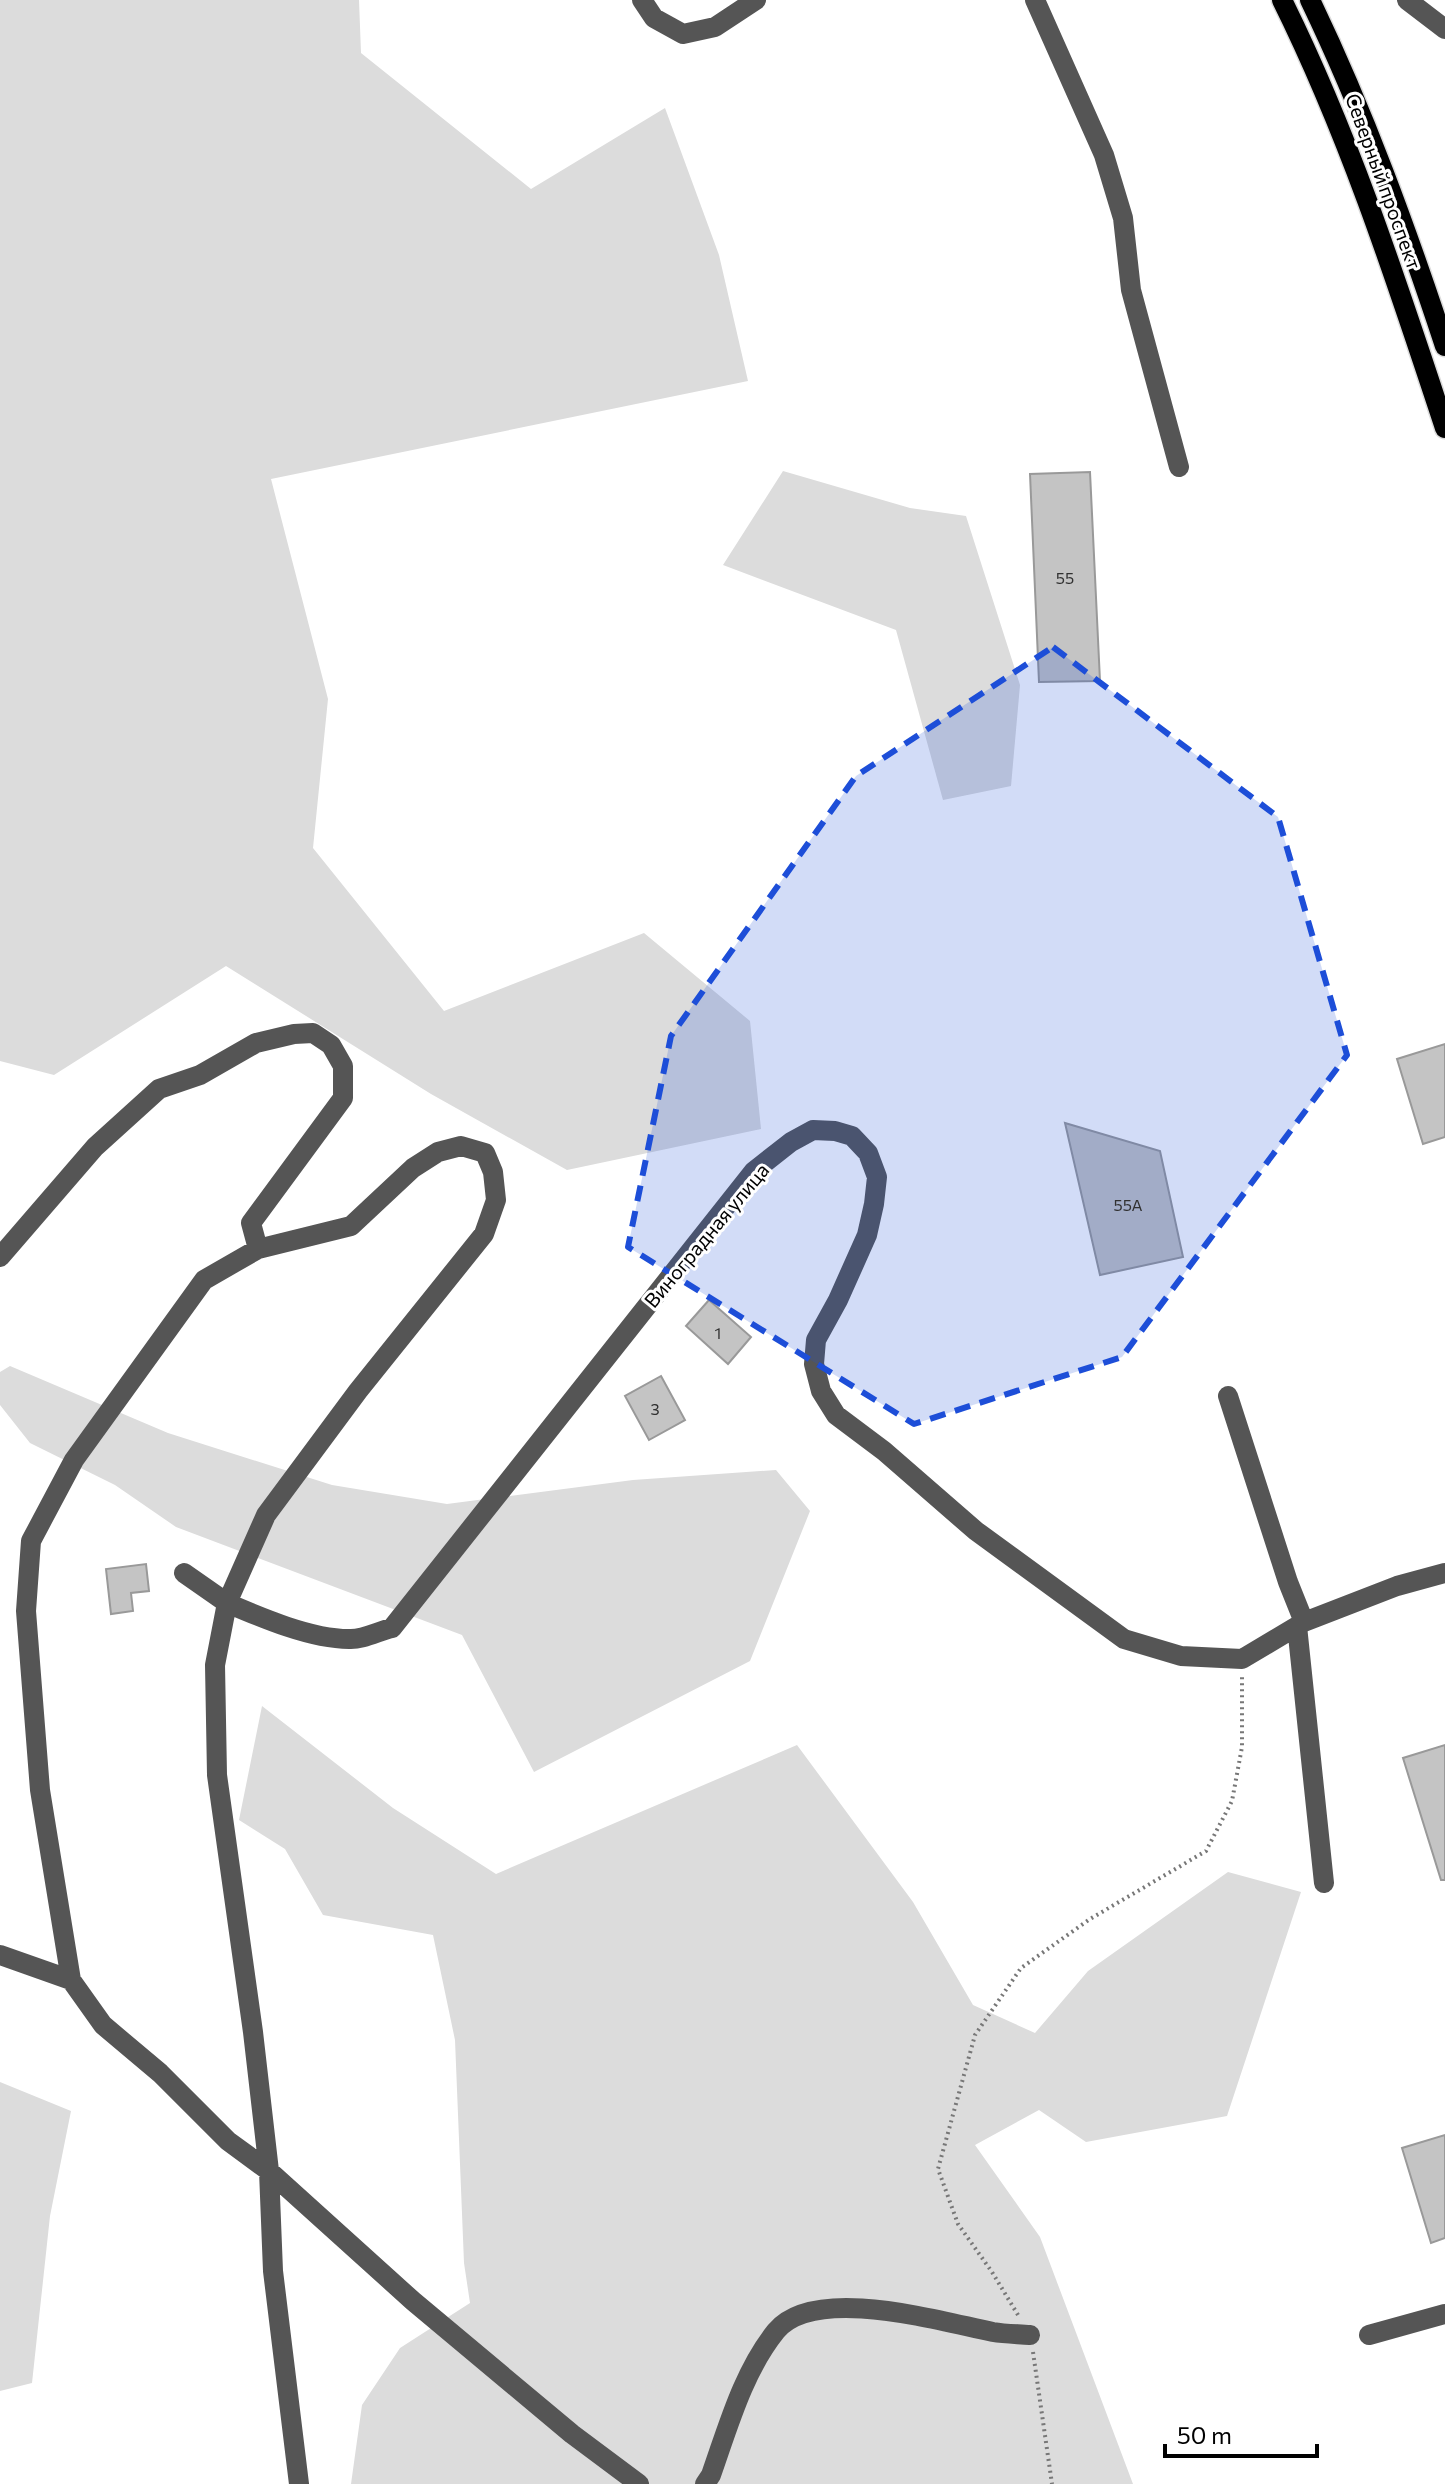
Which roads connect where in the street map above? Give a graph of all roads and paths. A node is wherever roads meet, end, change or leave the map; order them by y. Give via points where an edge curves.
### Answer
1 (642, 0) edge
2 (756, 0) edge
3 (1035, 0) edge
4 (1282, 0) edge
5 (1310, 0) edge
6 (1407, 0) edge
7 (1445, 29) edge
8 (1442, 324) edge
9 (1445, 346) edge
10 (1445, 428) edge
11 (1179, 467) dead end
12 (258, 1249) junction
13 (0, 1257) edge
14 (1228, 1396) dead end
15 (184, 1573) dead end
16 (1445, 1573) edge
17 (227, 1603) junction
18 (1300, 1624) junction
19 (1242, 1659) junction
20 (1324, 1883) dead end
21 (0, 1955) edge
22 (71, 1980) junction
23 (269, 2171) junction
24 (1445, 2314) edge
25 (1030, 2335) junction
26 (1369, 2335) dead end
27 (299, 2484) edge
28 (639, 2484) edge
29 (705, 2484) edge
30 (1052, 2484) edge

1 - 2 lane via 654,18 683,34 715,27
3 - 11 lane via 1104,155 1123,218 1131,290
4 - 10 main road, Северный проспект via 1362,183
5 - 8 main road, Северный проспект via 1360,110
6 - 7 lane
8 - 9 main road, Северный проспект
12 - 13 lane via 251,1223 343,1098 343,1066 331,1045 313,1033 256,1043 200,1075 159,1089 95,1147
12 - 17 lane via 351,1226 413,1168 438,1152 461,1146 485,1153 493,1172 496,1200 484,1234 266,1515
12 - 22 lane via 204,1280 74,1460 31,1541 26,1611 40,1790
14 - 18 lane
15 - 17 lane, Виноградная улица
16 - 18 lane
17 - 19 lane, Виноградная улица via 265,1619 351,1640 392,1628 754,1171 813,1130 835,1131 852,1136 868,1153 877,1177 867,1235 816,1340 814,1364 821,1391 836,1415 976,1531 1124,1639 1181,1656
17 - 23 lane via 215,1665 217,1775
18 - 19 lane
18 - 20 lane
19 - 25 path via 1242,1747 1235,1787 1206,1851 1090,1919 1021,1968 975,2035 938,2169 958,2224
21 - 22 lane
22 - 23 lane via 103,2025 228,2141
23 - 27 lane via 273,2271
23 - 28 lane via 413,2301
24 - 26 lane
25 - 29 lane via 924,2316 848,2308 809,2311 778,2329 756,2361
25 - 30 path

